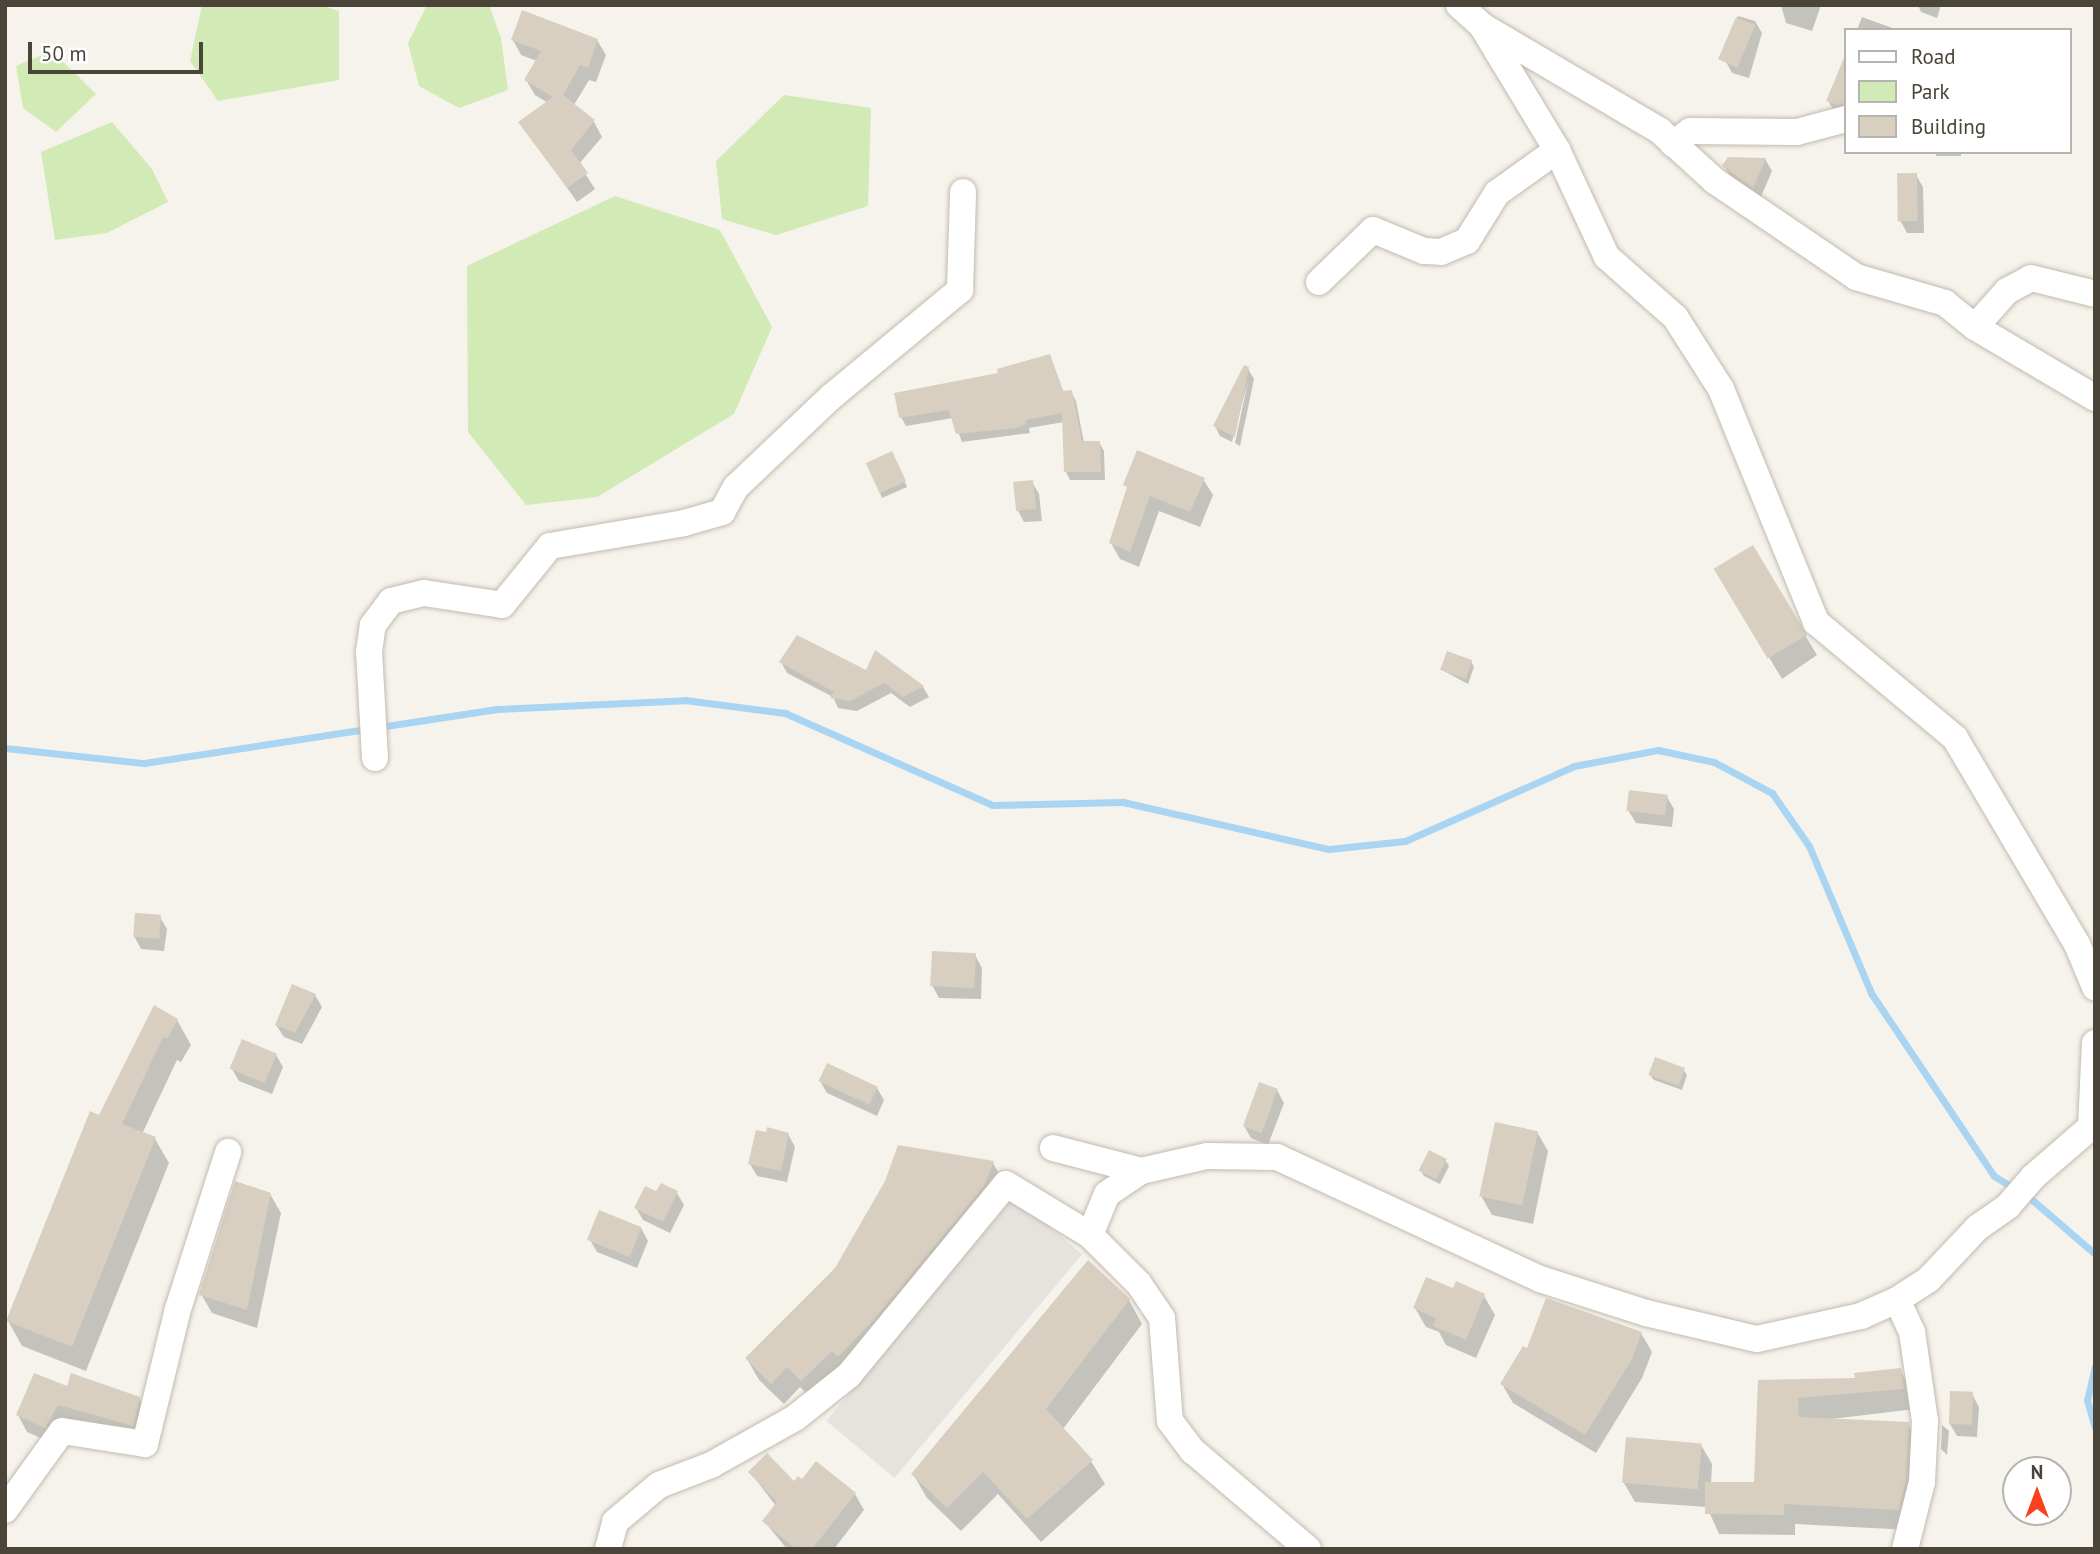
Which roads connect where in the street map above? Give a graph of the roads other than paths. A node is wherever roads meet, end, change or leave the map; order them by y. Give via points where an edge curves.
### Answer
1 (1471, 13) edge
2 (1844, 120) edge
3 (1673, 145) junction
4 (1557, 150) junction
5 (963, 192) dead end
6 (1319, 282) dead end
7 (2095, 294) edge
8 (1975, 327) junction
9 (2095, 398) edge
10 (375, 758) dead end
11 (2095, 987) edge
12 (2095, 1043) edge
13 (1053, 1148) dead end
14 (228, 1152) dead end
15 (1141, 1171) junction
16 (1090, 1235) junction
17 (1896, 1300) junction
18 (5, 1510) edge
19 (608, 1549) edge
20 (1308, 1549) edge
21 (1905, 1549) edge

1 - 3 street via 1660,131
1 - 4 street
2 - 3 street via 1797,132 1690,131
3 - 8 street via 1715,181 1856,277 1945,303
4 - 6 street via 1497,193 1467,241 1441,252 1424,251 1373,230
4 - 11 street via 1606,257 1675,317 1721,389 1816,622 1955,738 2077,944
5 - 10 street via 960,290 831,397 736,487 722,512 550,546 502,605 424,593 391,601 373,625 369,652
7 - 8 street via 2031,278 2007,291
8 - 9 street
12 - 17 street via 2091,1127 2033,1177 2008,1206 1977,1228 1929,1279
13 - 15 street
14 - 18 street via 178,1309 145,1444 62,1431
15 - 16 street via 1107,1195
15 - 17 street via 1207,1156 1277,1157 1540,1279 1646,1313 1757,1339 1861,1316
16 - 19 street via 1006,1184 849,1375 795,1418 711,1465 659,1485 615,1522
16 - 20 street via 1139,1284 1163,1318 1170,1421 1193,1451
17 - 21 street via 1912,1332 1924,1421 1922,1482

